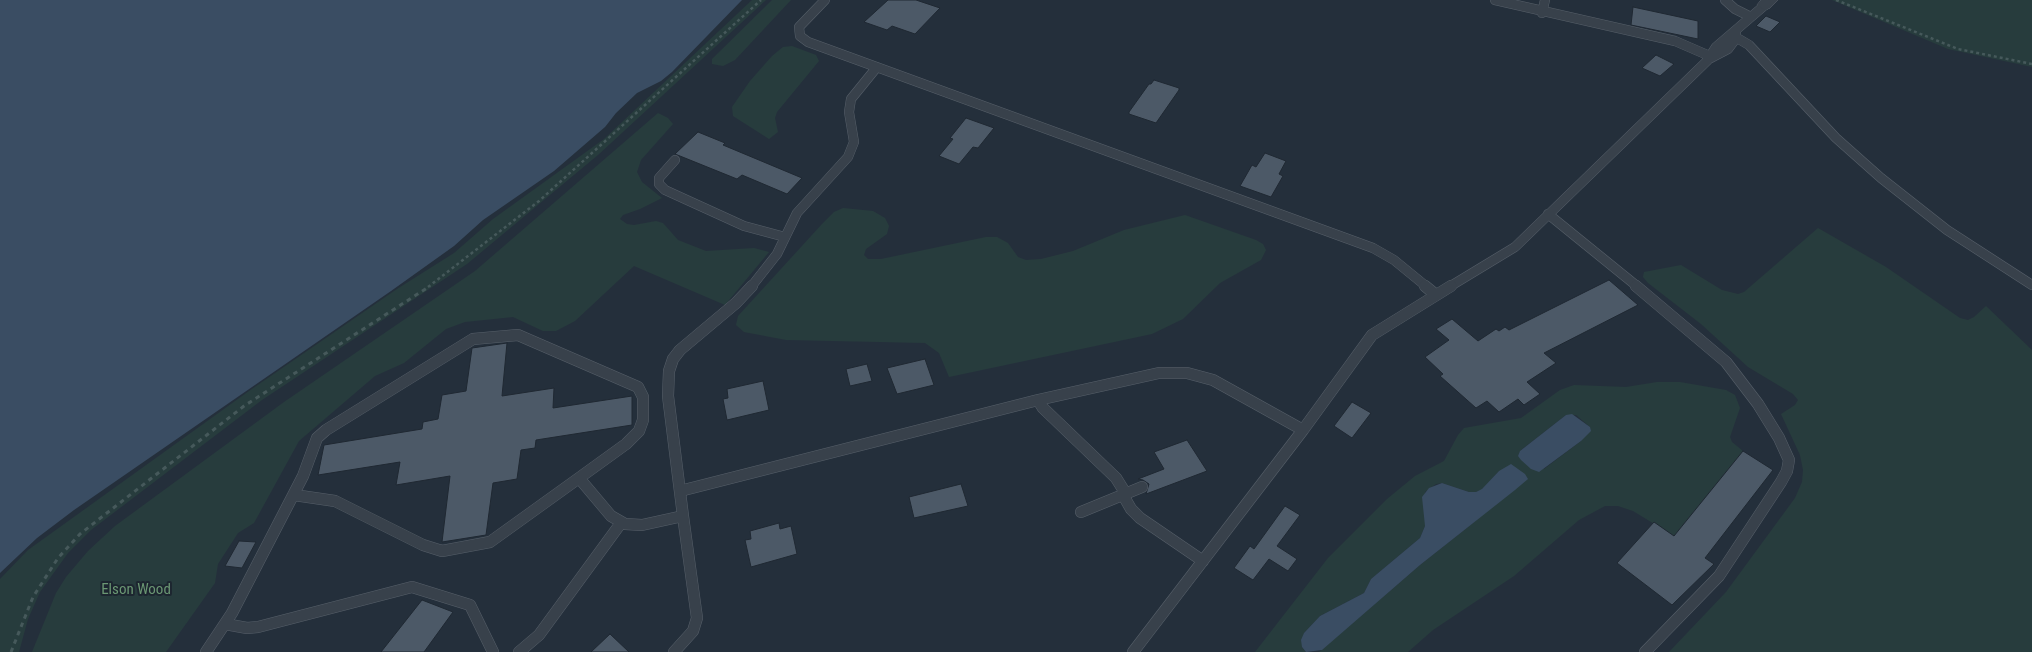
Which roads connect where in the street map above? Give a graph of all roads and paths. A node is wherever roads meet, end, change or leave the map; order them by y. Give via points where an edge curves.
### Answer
1 (761, 0) edge
2 (825, 0) edge
3 (1495, 0) edge
4 (1545, 0) edge
5 (1724, 0) edge
6 (1836, 0) edge
7 (1767, 2) edge
8 (1542, 12) junction
9 (1751, 17) junction
10 (1735, 34) junction
11 (1710, 58) junction
12 (2032, 64) edge
13 (878, 67) junction
14 (675, 160) dead end
15 (1548, 214) junction
16 (785, 237) junction
17 (2032, 285) edge
18 (1436, 295) junction
19 (1038, 400) junction
20 (1303, 430) junction
21 (579, 478) junction
22 (1142, 487) dead end
23 (680, 491) junction
24 (1124, 494) junction
25 (294, 495) junction
26 (1081, 512) dead end
27 (683, 516) junction
28 (620, 523) junction
29 (1203, 561) junction
30 (225, 624) junction
31 (12, 652) edge
32 (206, 652) edge
33 (493, 652) edge
34 (519, 652) edge
35 (674, 652) edge
36 (1133, 652) edge
37 (1645, 652) edge

1 - 31 path via 539,201 489,242 440,280 244,406 86,530 67,547 48,573 22,620
2 - 13 lane via 800,24 800,36 808,42
3 - 8 lane
4 - 8 lane
5 - 9 lane
6 - 12 path via 1958,49
7 - 9 lane
8 - 11 lane via 1675,41
9 - 10 lane
10 - 11 lane via 1716,47
10 - 17 lane via 1836,138 1880,178 1947,230
11 - 15 lane
13 - 16 lane via 851,99 849,116 854,142 850,154 797,213
13 - 18 lane via 1373,248 1394,260
14 - 16 lane via 659,178 659,184 665,190 744,226
15 - 18 lane via 1503,256
15 - 37 lane via 1726,362 1758,404 1789,460 1781,482 1716,580
16 - 23 lane via 769,266 747,292 673,359 668,396
18 - 20 lane via 1372,335
19 - 20 lane via 1142,376 1187,373 1226,385
19 - 23 lane
19 - 24 lane via 1120,482
20 - 29 lane
21 - 25 lane via 490,542 442,551 423,545 335,501
21 - 25 lane via 639,431 643,415 642,392 629,381 510,334 469,340 323,433 315,442
21 - 28 lane
22 - 24 lane
23 - 27 lane
24 - 26 lane
24 - 29 lane via 1140,518
25 - 30 lane
27 - 28 lane via 638,526
27 - 35 lane via 697,618 693,632
28 - 34 lane via 539,635
29 - 36 lane
30 - 32 lane
30 - 33 lane via 260,627 412,587 470,605

